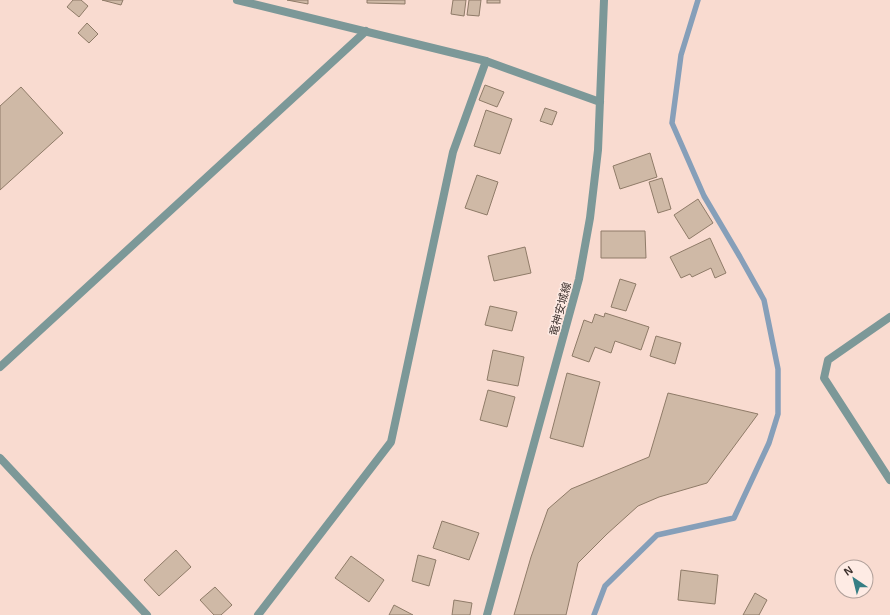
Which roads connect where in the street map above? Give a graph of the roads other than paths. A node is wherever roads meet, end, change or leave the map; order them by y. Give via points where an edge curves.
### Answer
1 (237, 0) edge
2 (604, 0) edge
3 (254, 2) edge
4 (366, 31) junction
5 (486, 61) junction
6 (600, 102) junction
7 (890, 317) edge
8 (0, 367) edge
9 (0, 458) edge
10 (890, 480) edge
11 (147, 615) edge
12 (258, 615) edge
13 (486, 615) edge

1 - 3 street
2 - 6 street, 竜神安城線
3 - 4 street
4 - 5 street
4 - 8 street
5 - 6 street
5 - 12 street via 453,152 392,442
6 - 13 street, 竜神安城線 via 598,150 590,218 579,279
7 - 10 street via 828,360 824,378
9 - 11 street

